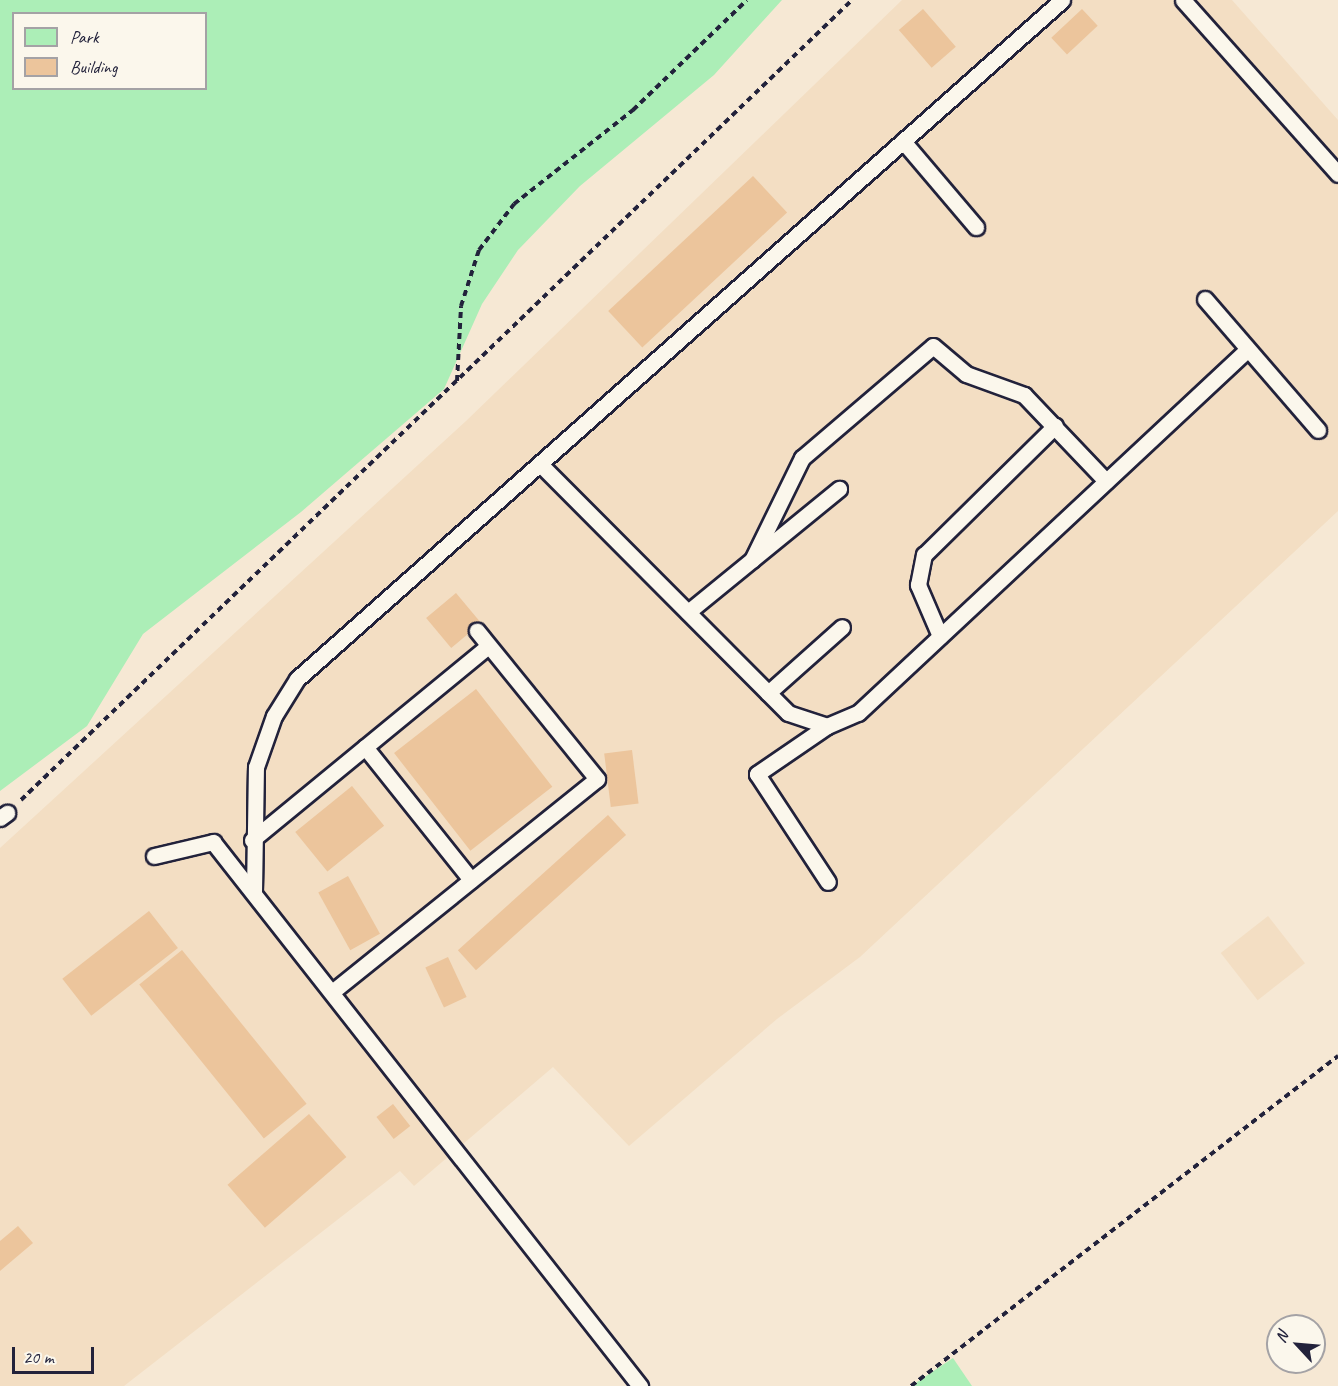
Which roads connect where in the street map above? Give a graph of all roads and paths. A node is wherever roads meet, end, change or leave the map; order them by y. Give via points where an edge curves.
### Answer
1 (747, 0) edge
2 (852, 0) edge
3 (1062, 0) edge
4 (1183, 0) edge
5 (903, 141) junction
6 (1338, 174) edge
7 (976, 227) dead end
8 (1205, 299) dead end
9 (1248, 349) junction
10 (457, 381) junction
11 (1055, 426) junction
12 (1318, 430) dead end
13 (540, 464) junction
14 (1106, 481) junction
15 (839, 489) dead end
16 (752, 560) junction
17 (688, 612) junction
18 (842, 627) dead end
19 (477, 631) dead end
20 (940, 636) junction
21 (488, 645) junction
22 (768, 693) junction
23 (827, 726) junction
24 (365, 747) junction
25 (4, 816) edge
26 (252, 840) junction
27 (154, 856) dead end
28 (471, 880) junction
29 (828, 882) dead end
30 (254, 892) junction
31 (332, 992) junction
32 (1338, 1056) edge
33 (640, 1386) edge
34 (911, 1386) edge

1 - 10 path via 633,110 514,204 479,250 461,306
2 - 10 path
3 - 5 lane
4 - 6 lane
5 - 7 lane
5 - 13 lane
8 - 9 lane
9 - 12 lane
9 - 14 lane
10 - 25 path
11 - 14 lane
11 - 16 lane via 1024,395 966,374 933,346 802,458
11 - 20 lane via 924,555 918,585
13 - 17 lane
13 - 26 lane via 297,679 274,716 256,767
14 - 20 lane
15 - 16 lane
16 - 17 lane
17 - 22 lane
18 - 22 lane
19 - 21 lane
20 - 23 lane via 858,713
21 - 24 lane
21 - 28 lane via 597,779
22 - 23 lane via 801,721
23 - 29 lane via 757,774
24 - 26 lane
24 - 28 lane
26 - 30 lane
27 - 30 lane via 213,842
28 - 31 lane
30 - 31 lane
31 - 33 lane
32 - 34 path via 953,1358

